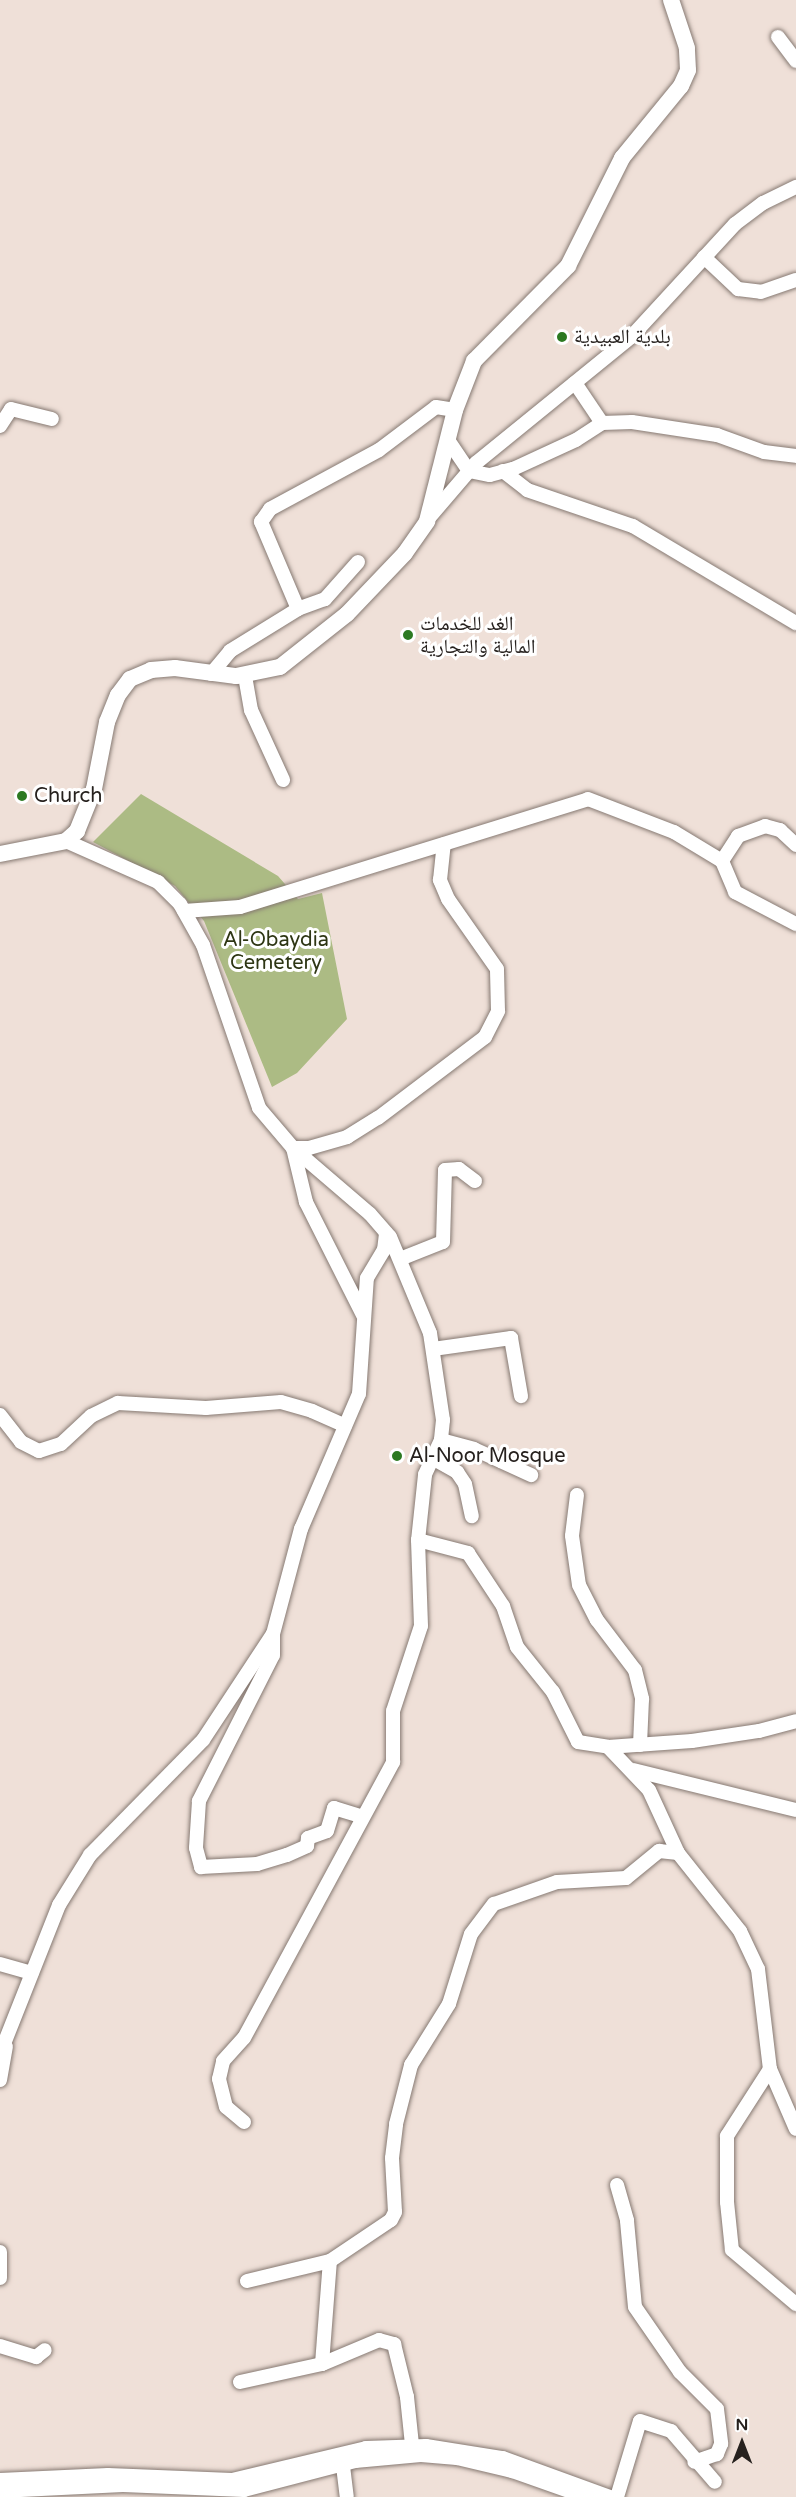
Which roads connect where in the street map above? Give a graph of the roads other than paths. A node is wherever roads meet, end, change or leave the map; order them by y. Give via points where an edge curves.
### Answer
1 (671, 0) edge
2 (778, 38) dead end
3 (796, 61) edge
4 (796, 187) edge
5 (704, 257) junction
6 (796, 280) edge
7 (575, 383) junction
8 (455, 410) junction
9 (52, 419) dead end
10 (602, 423) junction
11 (0, 426) edge
12 (448, 441) junction
13 (796, 456) edge
14 (469, 471) junction
15 (503, 471) junction
16 (427, 520) junction
17 (358, 562) dead end
18 (298, 609) junction
19 (796, 623) edge
20 (211, 674) junction
21 (245, 676) junction
22 (283, 780) dead end
23 (66, 841) junction
24 (444, 844) junction
25 (796, 844) edge
26 (0, 854) edge
27 (722, 861) junction
28 (184, 911) junction
29 (796, 924) edge
30 (293, 1148) junction
31 (475, 1180) dead end
32 (386, 1233) junction
33 (400, 1259) junction
34 (364, 1316) junction
35 (433, 1348) junction
36 (521, 1396) dead end
37 (0, 1415) edge
38 (345, 1426) junction
39 (441, 1440) junction
40 (432, 1458) junction
41 (531, 1475) dead end
42 (577, 1495) dead end
43 (471, 1516) dead end
44 (418, 1540) junction
45 (273, 1634) junction
46 (796, 1721) edge
47 (640, 1745) junction
48 (608, 1747) junction
49 (633, 1770) junction
50 (796, 1810) edge
51 (360, 1816) junction
52 (678, 1853) junction
53 (0, 1964) edge
54 (32, 1973) junction
55 (3, 2050) edge
56 (770, 2069) junction
57 (0, 2080) edge
58 (244, 2122) dead end
59 (796, 2126) edge
60 (616, 2186) dead end
61 (0, 2252) edge
62 (330, 2261) junction
63 (0, 2278) edge
64 (247, 2281) dead end
65 (796, 2304) edge
66 (0, 2346) edge
67 (45, 2350) dead end
68 (322, 2364) junction
69 (240, 2382) dead end
70 (412, 2451) junction
71 (343, 2459) junction
72 (694, 2462) junction
73 (715, 2482) dead end
74 (231, 2489) edge
75 (2, 2490) edge
76 (104, 2492) edge
77 (347, 2497) edge
78 (586, 2497) edge
79 (610, 2497) edge
80 (617, 2497) edge

1 - 8 main road via 687,48 688,70 681,86 622,158 568,266 474,361
2 - 3 street
4 - 5 street via 763,203 735,224
5 - 6 street via 738,289 761,292
5 - 7 street via 631,337
7 - 10 street
7 - 14 street
8 - 12 main road
8 - 18 street via 436,407 379,450 270,509 261,522
9 - 11 street via 11,409
10 - 13 street via 632,422 717,435 764,452
10 - 15 street via 576,441
12 - 14 street
12 - 16 main road
14 - 15 street via 490,475
14 - 16 street
15 - 19 street via 527,490 633,526
16 - 21 main road via 405,554 347,614 280,668
17 - 18 street via 325,598
18 - 20 street via 230,651
20 - 21 main road
20 - 23 main road via 175,668 140,673 130,679 118,695 107,722 94,789 84,817
21 - 22 street via 251,711
23 - 26 main road
23 - 28 street via 158,882
24 - 27 street via 588,799 674,832
24 - 28 street via 240,907
24 - 30 street via 440,880 448,899 497,969 498,1011 485,1037 378,1118 347,1137 309,1148
25 - 27 street via 780,830 765,826 738,836
27 - 29 street via 735,892
28 - 30 street via 203,945 259,1108
30 - 32 street via 370,1214
30 - 34 street via 306,1202
31 - 33 street via 459,1169 445,1170 443,1242
32 - 33 street
32 - 34 street via 384,1251 367,1278
33 - 35 street
34 - 38 street via 359,1394
35 - 36 street via 511,1338
35 - 39 street via 443,1420
37 - 38 street via 21,1442 39,1450 60,1444 91,1416 118,1403 206,1408 281,1402
38 - 45 street via 301,1529
39 - 40 street
39 - 41 street via 474,1449
40 - 43 street via 457,1472 465,1484
40 - 44 street via 425,1475
42 - 47 street via 572,1536 579,1585 597,1620 635,1670 642,1699
44 - 48 street via 468,1553 503,1606 517,1647 553,1692 578,1742
44 - 51 street via 421,1626 393,1712 393,1762
45 - 51 street via 273,1655 199,1801 196,1848 201,1867 257,1864 287,1855 307,1846 308,1838 327,1831 334,1808
45 - 54 street via 203,1740 90,1855 59,1905
46 - 47 street via 759,1731
47 - 48 street
48 - 49 street
49 - 50 street
49 - 52 street via 669,1827
51 - 58 street via 244,2038 223,2061 219,2079 226,2107
52 - 56 street via 740,1931 758,1969
52 - 62 street via 659,1851 626,1878 557,1882 494,1904 471,1934 449,2004 411,2065 392,2158 395,2212 385,2227
53 - 54 street
54 - 55 street
55 - 57 street
56 - 59 street
56 - 65 street via 727,2136 732,2250
60 - 72 street via 627,2221 635,2307 680,2372 717,2409 721,2444 717,2454
61 - 63 street
62 - 64 street
62 - 68 street
66 - 67 street via 36,2357
68 - 69 street
68 - 70 street via 379,2340 394,2344 407,2397
70 - 71 street
70 - 78 street via 501,2468
70 - 79 street via 461,2450 503,2458
71 - 74 street
71 - 77 street
72 - 73 street
72 - 80 street via 670,2431 640,2421
74 - 75 street via 108,2475
74 - 76 street
75 - 76 street

